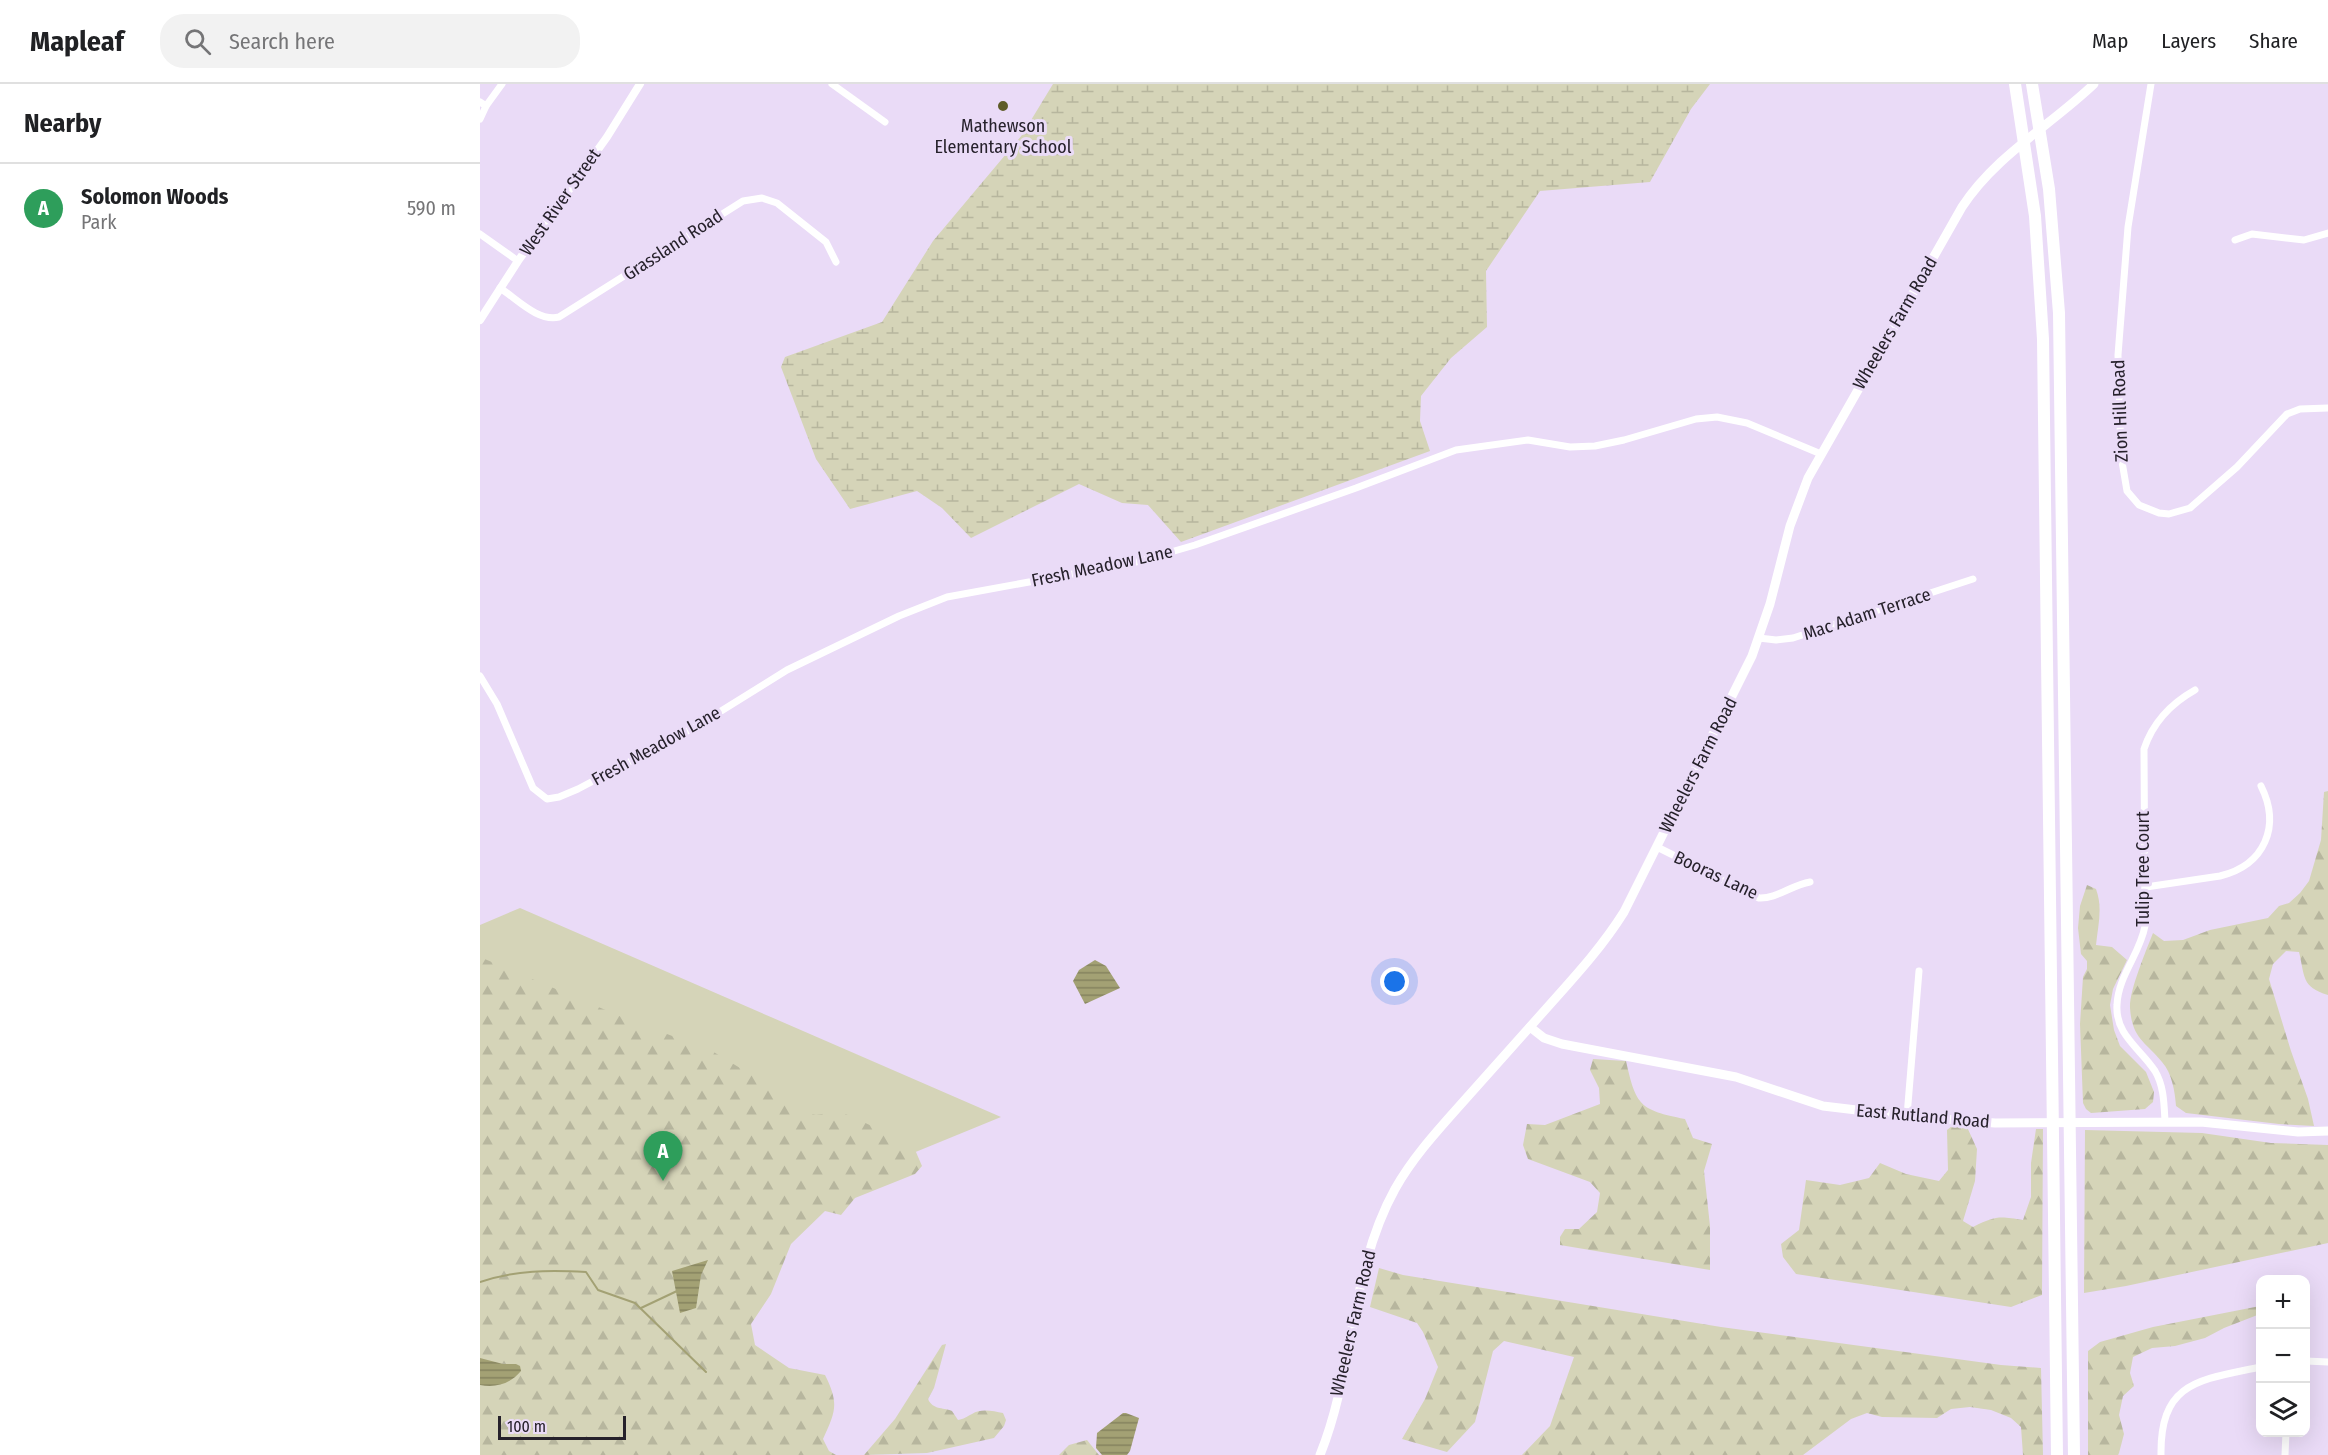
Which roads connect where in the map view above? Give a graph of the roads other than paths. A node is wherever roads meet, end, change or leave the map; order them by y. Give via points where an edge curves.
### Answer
1 (502, 84) edge
2 (640, 84) edge
3 (832, 84) edge
4 (2015, 84) edge
5 (2032, 84) edge
6 (2094, 84) edge
7 (2151, 84) edge
8 (483, 104) edge
9 (480, 119) edge
10 (885, 122) dead end
11 (2328, 233) edge
12 (480, 234) edge
13 (2235, 240) dead end
14 (518, 261) junction
15 (836, 262) dead end
16 (500, 288) junction
17 (480, 320) edge
18 (2328, 408) edge
19 (1821, 454) junction
20 (1973, 579) dead end
21 (1759, 638) junction
22 (480, 676) edge
23 (2195, 690) dead end
24 (2260, 786) dead end
25 (1657, 847) junction
26 (1810, 882) dead end
27 (2146, 887) junction
28 (1919, 971) dead end
29 (1530, 1027) junction
30 (1907, 1116) junction
31 (2165, 1121) junction
32 (2328, 1131) edge
33 (2310, 1361) edge
34 (2328, 1362) edge
35 (2256, 1368) edge
36 (2286, 1437) edge
37 (1320, 1455) edge
38 (2057, 1455) edge
39 (2074, 1455) edge
40 (2161, 1455) edge
41 (2285, 1455) edge

1 - 8 street
2 - 14 street, West River Street
3 - 10 street
4 - 38 highway via 2031,185 2042,308
5 - 39 highway via 2049,189 2059,313
6 - 19 main road, Wheelers Farm Road via 1981,181 1962,207
7 - 18 street, Zion Hill Road via 2128,226 2118,356 2121,456 2127,491 2139,505 2159,513 2190,508 2237,467 2287,414 2300,409
8 - 9 street
11 - 13 street via 2304,240 2252,234
12 - 14 street
14 - 16 street, West River Street
15 - 16 street, Grassland Road via 826,242 777,203 758,197 743,201 559,317 542,316
16 - 17 street, West River Street
19 - 21 main road, Wheelers Farm Road via 1795,512
19 - 22 street, Fresh Meadow Lane via 1747,423 1717,417 1595,446 1517,440 1456,450 1195,545 1133,563 962,593 915,609 787,670 697,726 578,789 553,798 542,797 533,788 497,704
20 - 21 street, Mac Adam Terrace via 1793,638
21 - 25 main road, Wheelers Farm Road
23 - 27 street, Tulip Tree Court via 2158,719 2144,749
24 - 27 street via 2269,806 2269,827 2261,849 2247,864 2220,876
25 - 26 street, Booras Lane via 1759,898
25 - 29 main road, Wheelers Farm Road via 1608,936
27 - 31 street, Tulip Tree Court via 2143,938 2118,992 2117,1015 2126,1037 2156,1073 2163,1093
28 - 30 street
29 - 30 main road, East Rutland Road via 1549,1040 1736,1077 1823,1106
29 - 37 main road, Wheelers Farm Road via 1428,1141 1388,1202 1365,1264
30 - 31 main road, East Rutland Road via 2038,1124
31 - 32 main road, East Rutland Road
33 - 34 street
35 - 40 street via 2207,1379 2180,1394 2164,1418
36 - 41 street

